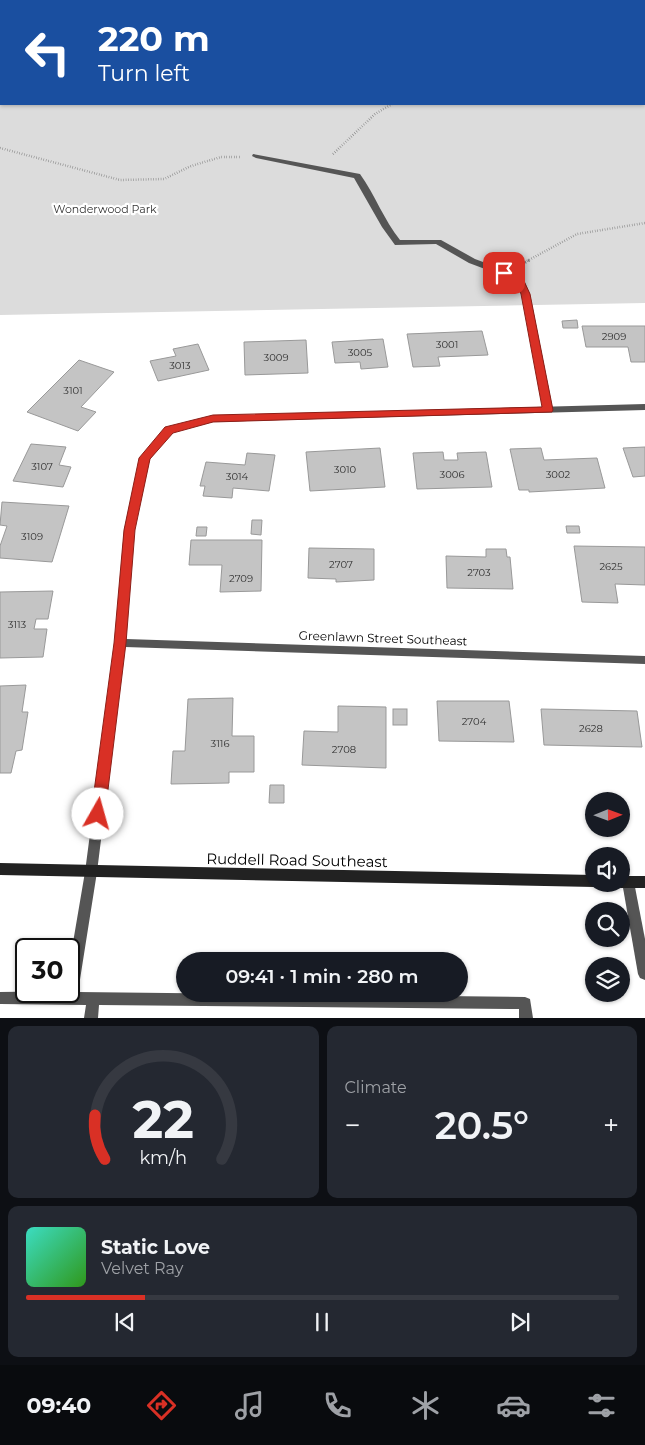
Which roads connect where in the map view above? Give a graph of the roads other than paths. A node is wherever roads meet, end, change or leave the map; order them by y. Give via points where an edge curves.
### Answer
1 (256, 156) road end
2 (645, 407) edge
3 (548, 410) junction
4 (120, 643) junction
5 (645, 660) edge
6 (0, 869) edge
7 (91, 872) junction
8 (585, 881) edge
9 (630, 882) edge
10 (645, 882) edge
11 (627, 892) edge
12 (80, 938) edge
13 (645, 974) edge
14 (0, 998) edge
15 (15, 998) edge
16 (80, 998) edge
17 (93, 999) junction
18 (91, 1018) edge
19 (526, 1018) edge

1 - 3 street via 356,176 398,243 438,242 521,283 526,294
2 - 3 street
3 - 4 street via 213,419 169,430 144,458 130,530
4 - 5 street, Greenlawn Street Southeast
4 - 7 street
6 - 7 main road, Ruddell Road Southeast
7 - 8 main road, Ruddell Road Southeast
7 - 12 street
9 - 10 main road
11 - 13 street
14 - 15 street
16 - 17 street
17 - 18 street
17 - 19 street via 525,1003

